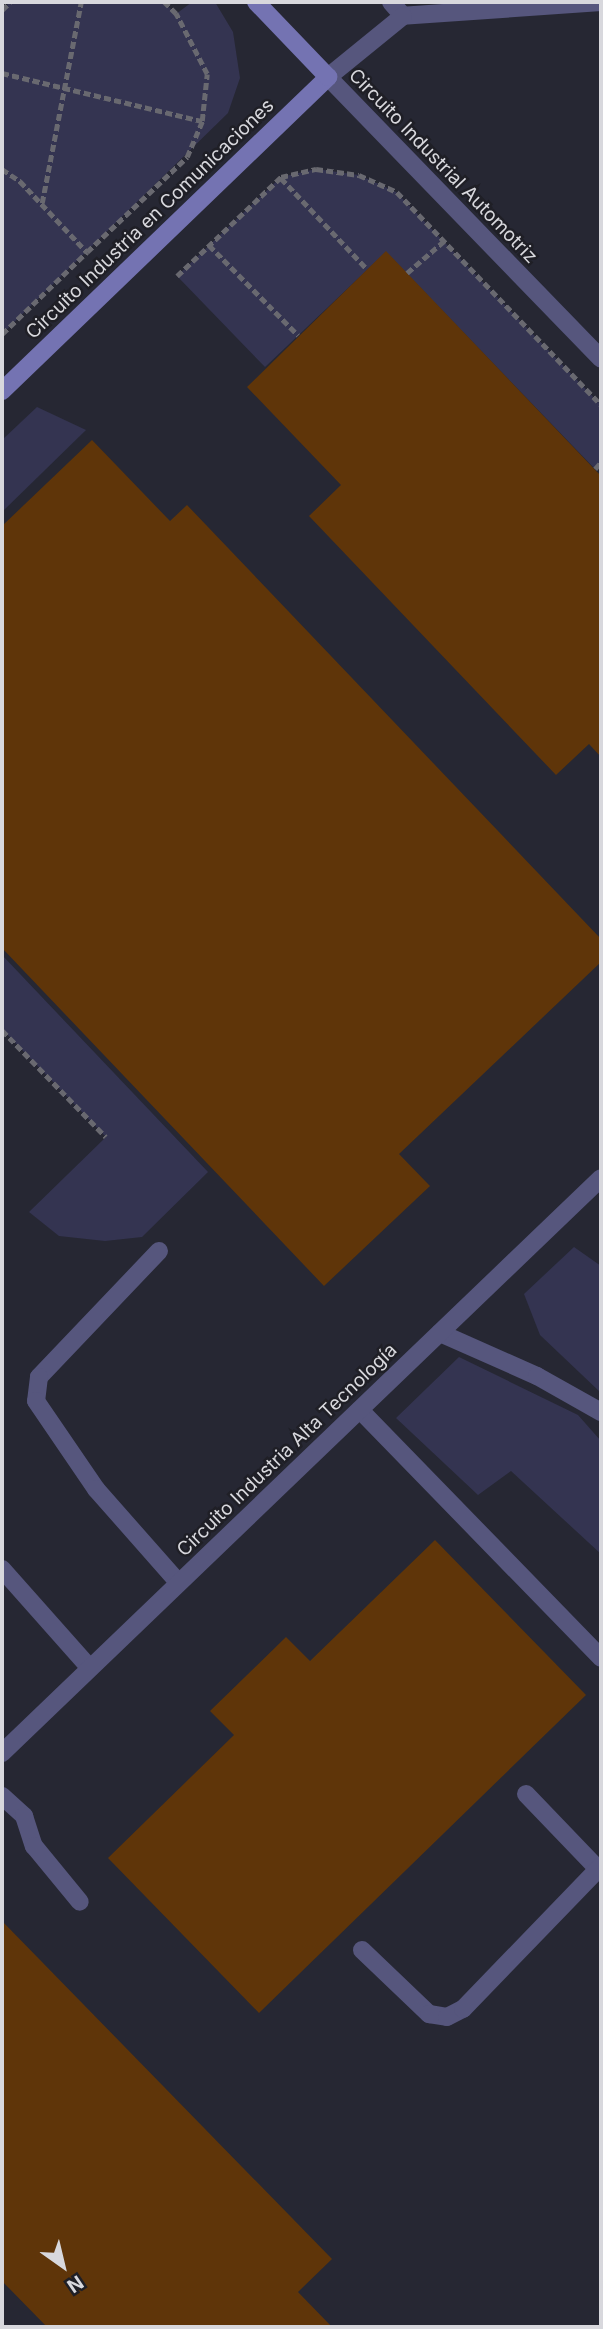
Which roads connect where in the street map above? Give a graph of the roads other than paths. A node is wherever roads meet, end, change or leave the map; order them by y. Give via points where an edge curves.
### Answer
1 (256, 2) edge
2 (391, 2) edge
3 (601, 2) edge
4 (403, 16) junction
5 (328, 77) junction
6 (601, 359) edge
7 (2, 391) edge
8 (601, 1178) edge
9 (159, 1251) dead end
10 (440, 1333) junction
11 (360, 1410) junction
12 (601, 1412) edge
13 (2, 1569) edge
14 (179, 1583) junction
15 (601, 1658) edge
16 (90, 1668) junction
17 (2, 1752) edge
18 (526, 1794) dead end
19 (2, 1796) edge
20 (600, 1868) edge
21 (80, 1902) dead end
22 (362, 1950) dead end

1 - 5 street, Circuito Industrial Automotriz
2 - 4 lane
3 - 4 lane
4 - 5 lane
5 - 6 lane, Circuito Industrial Automotriz
5 - 7 street, Circuito Industria en Comunicaciones
8 - 10 lane, Circuito Industria Alta Tecnología
9 - 14 lane via 39,1377 36,1401 50,1428 96,1489
10 - 11 lane, Circuito Industria Alta Tecnología
10 - 12 lane via 537,1376
11 - 14 lane, Circuito Industria Alta Tecnología
11 - 15 lane
13 - 16 lane
14 - 16 lane, Circuito Industria Alta Tecnología
16 - 17 lane, Circuito Industria Alta Tecnología
18 - 20 lane
19 - 21 lane via 23,1816 34,1846
20 - 22 lane via 463,2010 447,2017 429,2014

